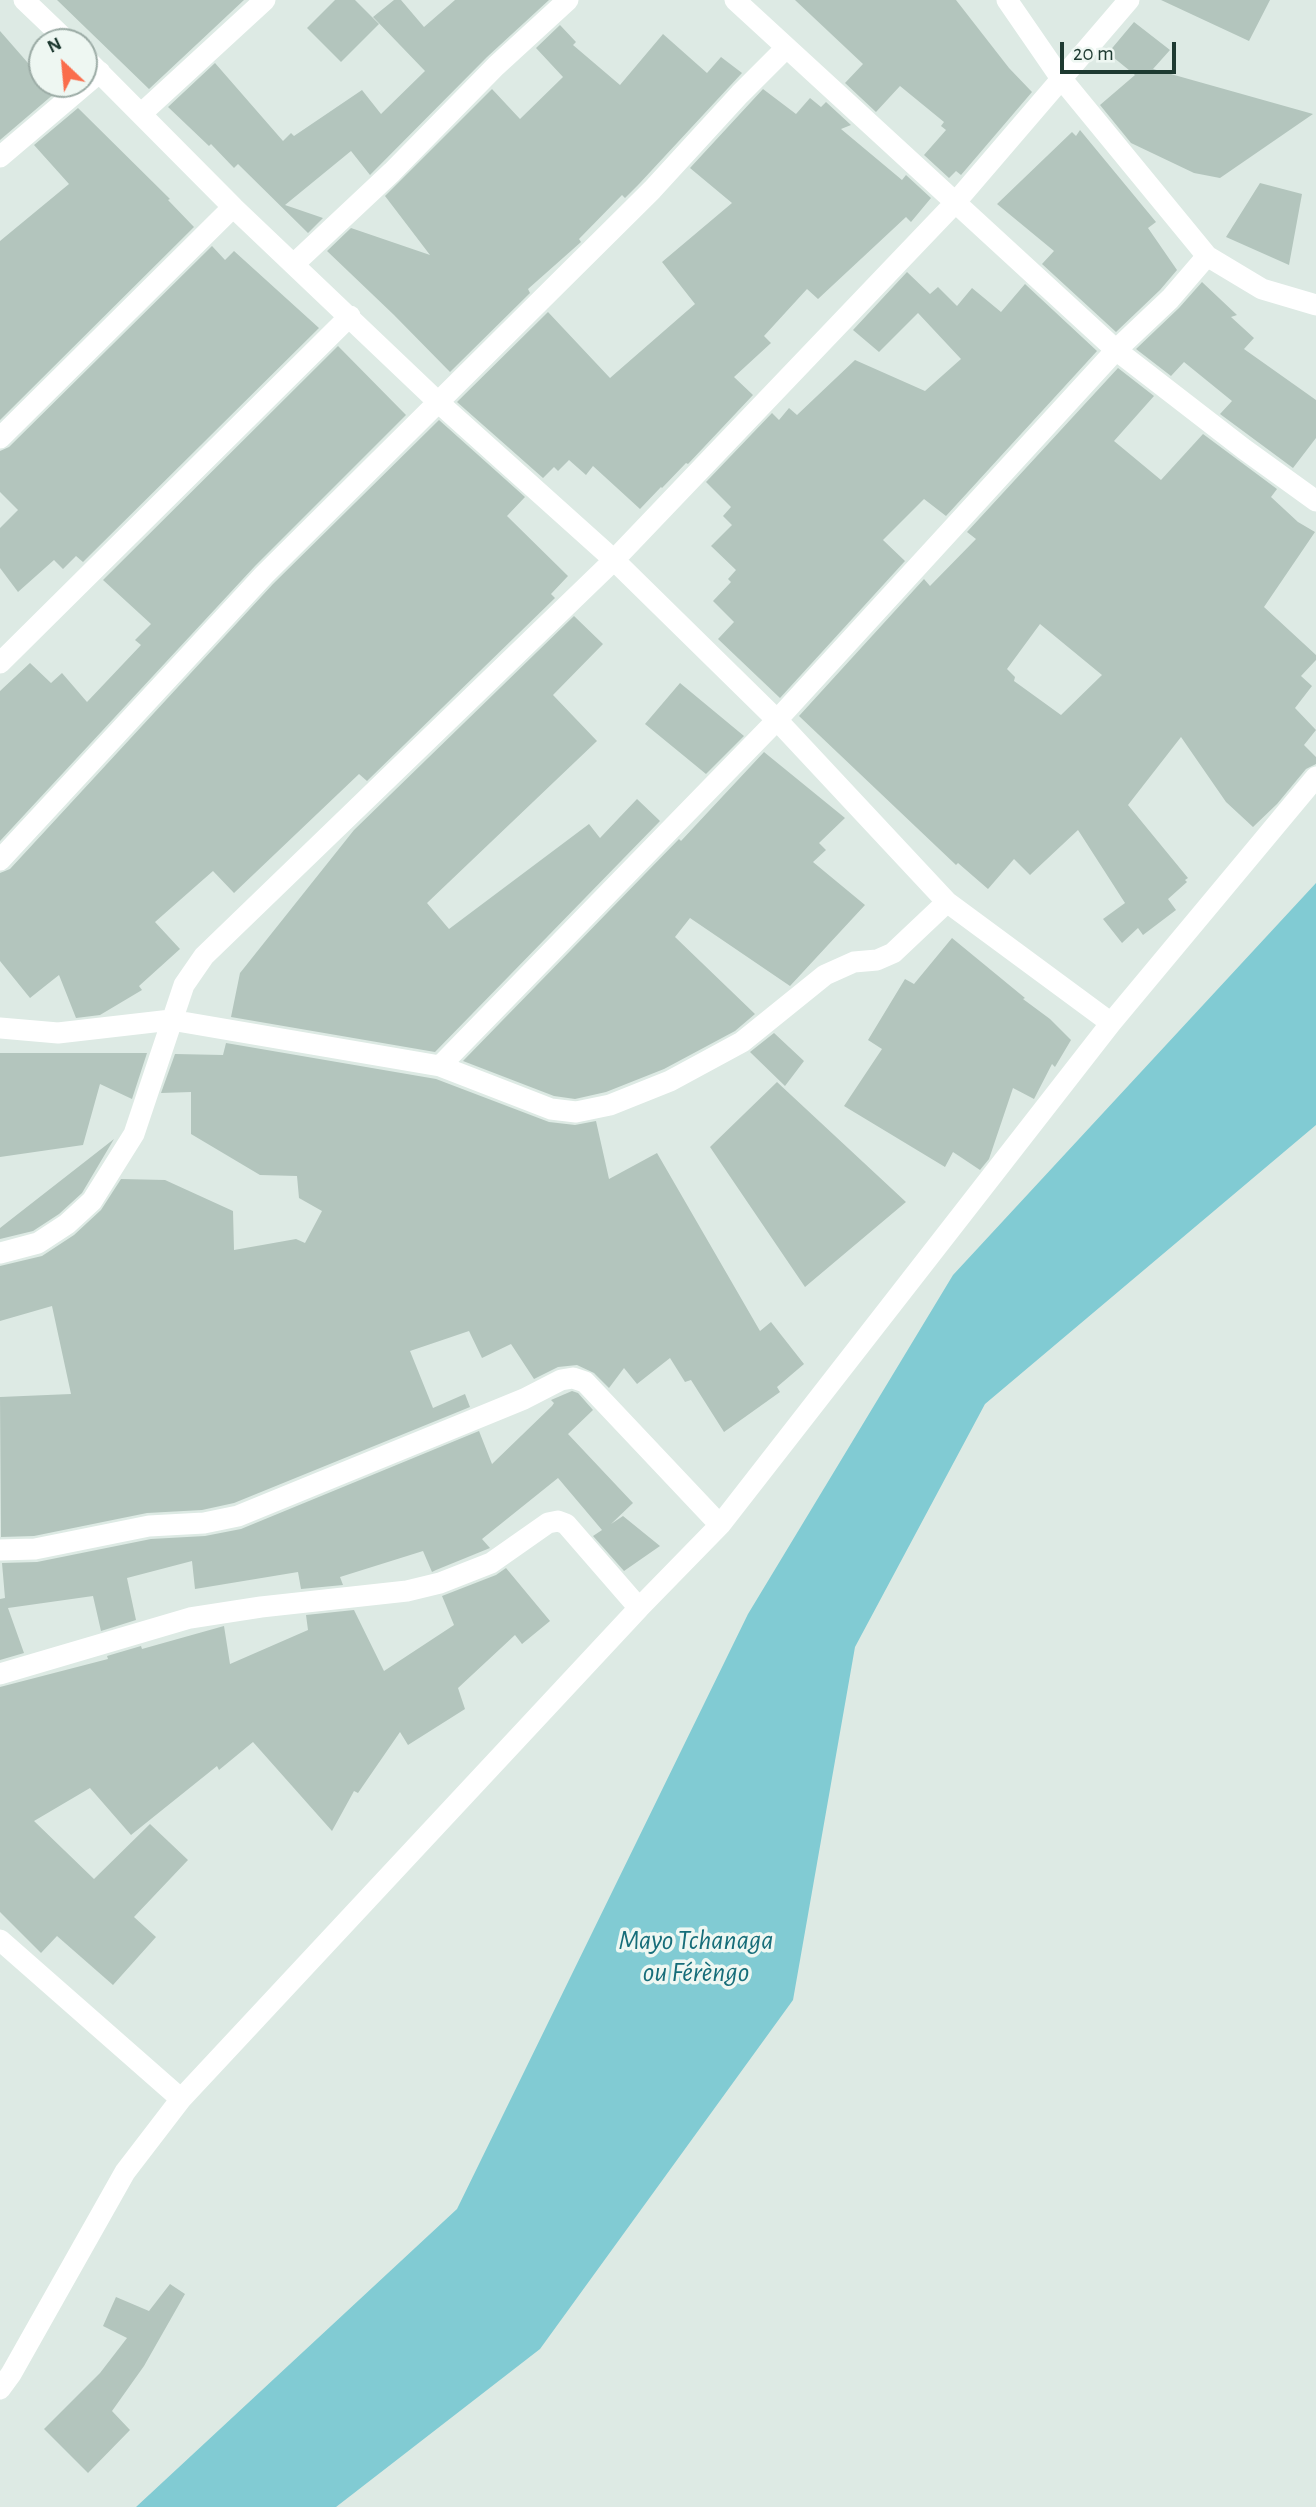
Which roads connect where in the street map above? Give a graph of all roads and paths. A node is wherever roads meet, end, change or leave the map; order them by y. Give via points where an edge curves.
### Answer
1 (24, 0) edge
2 (265, 0) edge
3 (568, 0) edge
4 (735, 0) edge
5 (1007, 0) edge
6 (1129, 0) edge
7 (53, 28) edge
8 (785, 49) junction
9 (100, 72) joint
10 (1060, 77) junction
11 (142, 113) junction
12 (0, 157) edge
13 (954, 204) junction
14 (233, 206) junction
15 (1207, 256) junction
16 (294, 264) junction
17 (1316, 305) edge
18 (350, 316) junction
19 (1116, 350) junction
20 (438, 402) junction
21 (0, 438) edge
22 (1316, 501) edge
23 (614, 561) junction
24 (0, 663) edge
25 (777, 720) junction
26 (1316, 777) edge
27 (0, 860) edge
28 (947, 901) junction
29 (171, 1020) junction
30 (1111, 1023) junction
31 (0, 1028) edge
32 (440, 1066) junction
33 (0, 1254) edge
34 (720, 1525) junction
35 (0, 1550) edge
36 (639, 1608) junction
37 (0, 1674) edge
38 (0, 1940) edge
39 (181, 2099) junction
40 (0, 2389) edge

1 - 7 street
2 - 11 street
3 - 16 street
4 - 8 street
5 - 10 street
6 - 10 street
8 - 13 street
8 - 20 street via 652,190
9 - 11 street
9 - 12 street
10 - 13 street
10 - 15 street
11 - 14 street
13 - 19 street
13 - 23 street
14 - 16 street
14 - 21 street
15 - 17 street via 1262,289
15 - 19 street
16 - 18 street
18 - 20 street
18 - 24 street
19 - 22 street
19 - 25 street
20 - 23 street
20 - 27 street via 264,575
23 - 25 street
23 - 29 street via 204,956 184,985
25 - 28 street
25 - 32 street
26 - 30 street
28 - 30 street
28 - 32 street via 893,953 825,975 742,1042 670,1081 611,1105 576,1112 551,1109
29 - 31 street via 58,1033
29 - 32 street
29 - 33 street via 134,1134 92,1202 37,1243
30 - 34 street
34 - 35 street via 585,1382 573,1378 238,1516 149,1526 35,1549
34 - 36 street
36 - 37 street via 566,1524 558,1521 548,1523 491,1563 440,1583 190,1618
36 - 39 street
38 - 39 street
39 - 40 street via 125,2172

